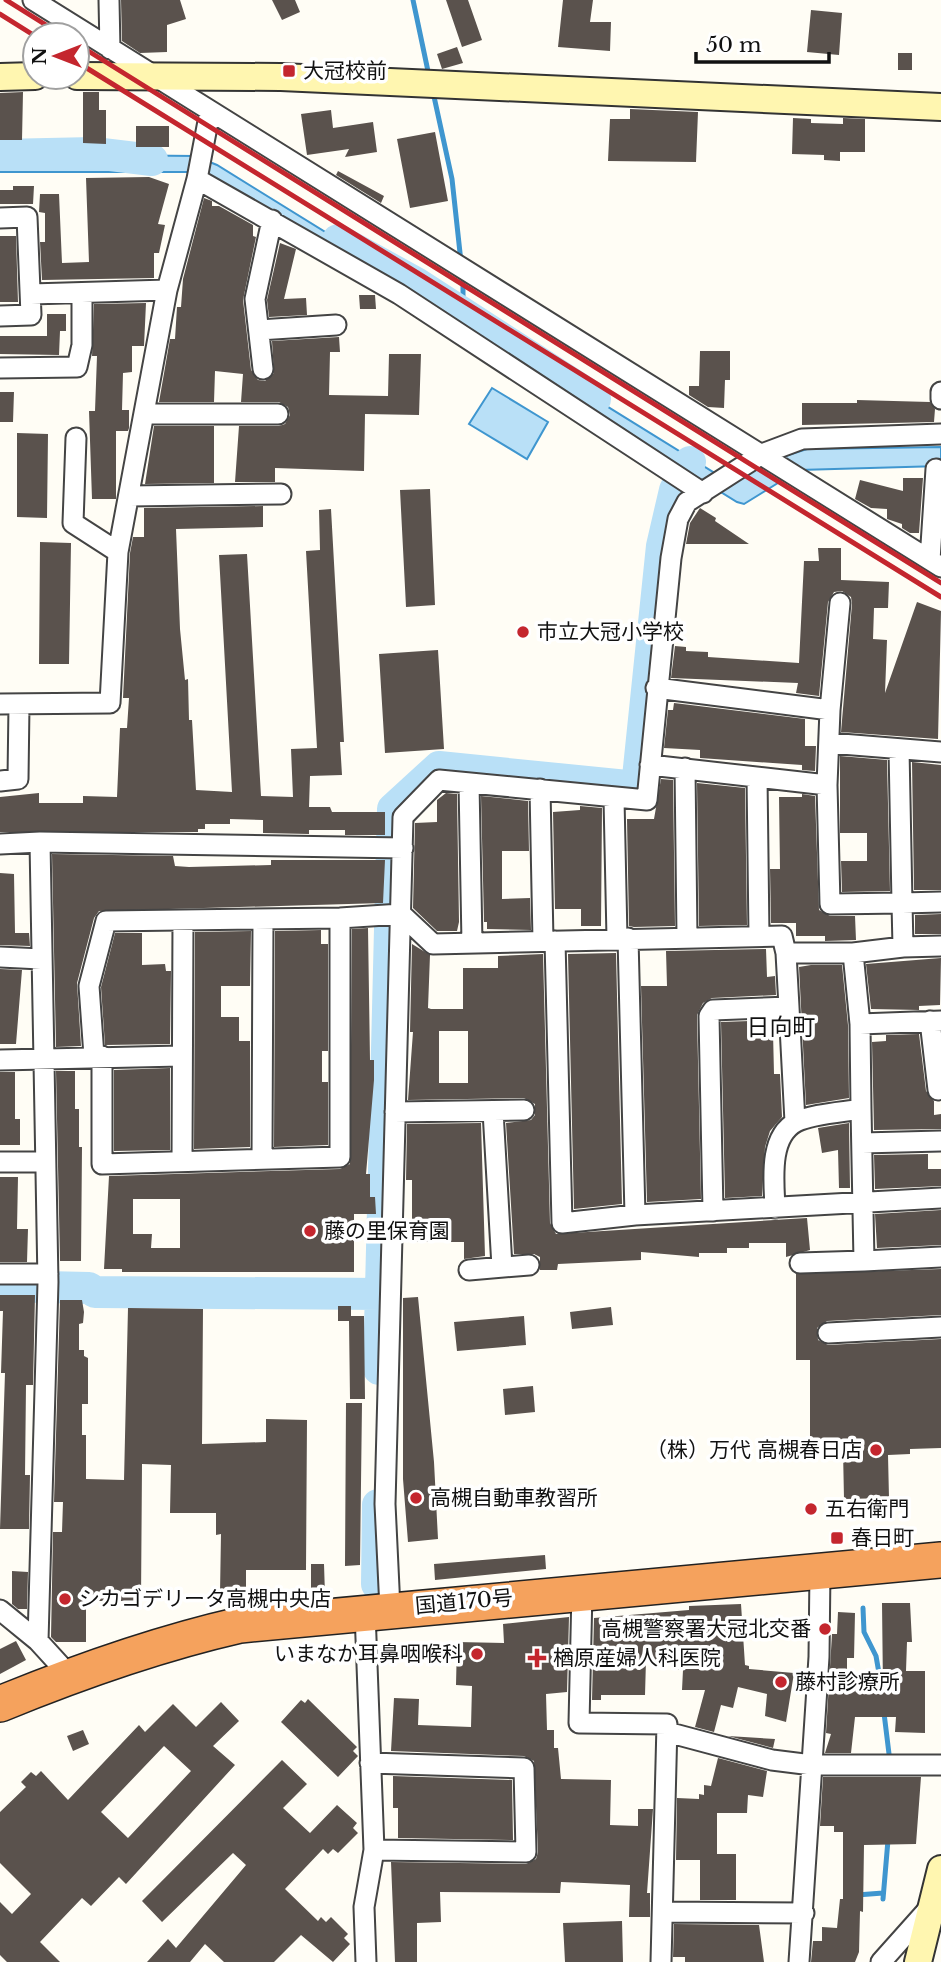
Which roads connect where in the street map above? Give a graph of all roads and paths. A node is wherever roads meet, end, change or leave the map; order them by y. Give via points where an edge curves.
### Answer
1 (33, 0) edge
2 (109, 0) edge
3 (110, 49) junction
4 (152, 75) junction
5 (21, 76) edge
6 (91, 76) edge
7 (0, 77) edge
8 (941, 107) edge
9 (210, 111) junction
10 (197, 179) junction
11 (0, 218) edge
12 (272, 220) junction
13 (167, 290) junction
14 (82, 293) junction
15 (31, 295) junction
16 (0, 316) edge
17 (335, 325) dead end
18 (259, 330) junction
19 (0, 368) edge
20 (263, 369) dead end
21 (941, 393) edge
22 (941, 399) edge
23 (144, 414) junction
24 (278, 414) dead end
25 (941, 434) edge
26 (76, 438) dead end
27 (766, 456) junction
28 (936, 469) dead end
29 (714, 486) junction
30 (281, 494) dead end
31 (129, 496) junction
32 (118, 552) junction
33 (935, 564) edge
34 (840, 603) dead end
35 (656, 688) junction
36 (10, 705) edge
37 (830, 709) junction
38 (829, 743) junction
39 (899, 749) junction
40 (941, 752) edge
41 (650, 765) junction
42 (685, 768) junction
43 (757, 776) junction
44 (0, 781) edge
45 (469, 783) junction
46 (827, 785) junction
47 (540, 789) junction
48 (614, 799) junction
49 (40, 842) junction
50 (0, 844) edge
51 (395, 848) junction
52 (941, 902) edge
53 (902, 903) junction
54 (394, 914) junction
55 (340, 918) junction
56 (263, 919) junction
57 (183, 920) junction
58 (760, 936) junction
59 (687, 937) junction
60 (622, 938) junction
61 (549, 941) junction
62 (472, 943) junction
63 (941, 946) edge
64 (903, 947) junction
65 (786, 953) junction
66 (853, 953) junction
67 (0, 957) edge
68 (41, 959) junction
69 (789, 1007) junction
70 (936, 1021) edge
71 (860, 1024) junction
72 (98, 1056) junction
73 (181, 1056) junction
74 (0, 1060) edge
75 (43, 1060) junction
76 (937, 1090) dead end
77 (861, 1109) junction
78 (524, 1110) dead end
79 (493, 1111) junction
80 (395, 1112) junction
81 (795, 1122) junction
82 (941, 1141) edge
83 (862, 1143) junction
84 (262, 1159) junction
85 (183, 1161) junction
86 (0, 1162) edge
87 (45, 1162) junction
88 (941, 1198) edge
89 (863, 1202) junction
90 (775, 1208) junction
91 (713, 1211) junction
92 (635, 1215) junction
93 (941, 1257) edge
94 (864, 1261) junction
95 (800, 1263) dead end
96 (529, 1265) dead end
97 (502, 1267) junction
98 (469, 1270) dead end
99 (0, 1274) edge
100 (48, 1284) junction
101 (941, 1327) edge
102 (828, 1333) dead end
103 (941, 1560) edge
104 (820, 1570) junction
105 (582, 1591) junction
106 (0, 1610) edge
107 (378, 1610) junction
108 (8, 1629) edge
109 (38, 1641) junction
110 (69, 1675) junction
111 (0, 1704) edge
112 (667, 1732) junction
113 (370, 1763) junction
114 (812, 1765) junction
115 (941, 1765) edge
116 (373, 1850) junction
117 (941, 1869) edge
118 (937, 1902) edge
119 (664, 1912) junction
120 (804, 1913) junction
121 (366, 1962) edge
122 (661, 1962) edge
123 (799, 1962) edge
124 (881, 1962) edge
125 (918, 1962) edge

1 - 3 street
2 - 3 street
3 - 4 street
4 - 6 street
4 - 8 street
4 - 9 street
5 - 7 street
9 - 10 street
9 - 27 street
10 - 12 street
10 - 13 street
11 - 15 street via 27,217
12 - 18 street via 255,299
12 - 29 street via 399,294 680,479
13 - 14 street
13 - 23 street
14 - 15 street
14 - 19 street via 82,345 77,367
15 - 16 street via 32,315
17 - 18 street
18 - 20 street
21 - 22 street
23 - 24 street
23 - 31 street
25 - 27 street via 802,439
26 - 32 street via 73,523
27 - 29 street
27 - 33 street
28 - 33 street
29 - 35 street via 687,502 678,519
30 - 31 street
31 - 32 street
32 - 36 street via 110,703
34 - 37 street
35 - 37 street
35 - 41 street
36 - 44 street via 18,779
37 - 38 street
38 - 39 street
38 - 46 street
39 - 40 street
39 - 53 street
41 - 42 street
41 - 48 street via 647,800
42 - 43 street
42 - 59 street
43 - 46 street
43 - 58 street
45 - 47 street
45 - 51 street via 439,780 403,817
45 - 62 street
46 - 53 street via 830,904
47 - 48 street
47 - 61 street
48 - 60 street
49 - 50 street
49 - 51 street
49 - 68 street
51 - 54 street
52 - 53 street
53 - 64 street
54 - 55 street
54 - 62 street via 433,943
54 - 80 street
55 - 56 street
55 - 84 street via 340,1157
56 - 57 street
56 - 84 street
57 - 72 street via 107,921 89,986
57 - 73 street
58 - 59 street
58 - 65 street via 782,936
59 - 60 street
60 - 61 street
60 - 92 street
61 - 62 street
61 - 92 street via 562,1223
63 - 64 street
64 - 66 street
65 - 66 street
65 - 69 street
66 - 71 street
67 - 68 street
68 - 75 street
69 - 81 street
69 - 91 street via 713,1010 709,1016
70 - 71 street
70 - 76 street
71 - 77 street
72 - 73 street
72 - 75 street
72 - 85 street via 102,1164
73 - 85 street
74 - 75 street
75 - 87 street
77 - 81 street
77 - 83 street
78 - 79 street
79 - 80 street
79 - 97 street
80 - 107 street
81 - 90 street via 781,1140 774,1163
82 - 83 street
83 - 89 street
84 - 85 street
86 - 87 street
87 - 100 street
88 - 89 street
89 - 90 street
89 - 94 street
90 - 91 street
91 - 92 street
93 - 94 street
94 - 95 street
96 - 97 street
97 - 98 street
99 - 100 street
100 - 109 street
101 - 102 street
103 - 104 highway, 国道170号
104 - 105 highway, 国道170号
104 - 114 street
105 - 107 highway, 国道170号
105 - 112 street via 579,1723 667,1724
106 - 108 street
107 - 110 highway, 国道170号 via 240,1625
107 - 113 street
108 - 109 street
109 - 110 street
110 - 111 highway, 国道170号
112 - 114 street
112 - 119 street
113 - 116 street
113 - 116 street via 524,1768 526,1852
114 - 115 street
114 - 120 street
116 - 121 street via 364,1907
117 - 118 street
118 - 124 street
118 - 125 street
119 - 120 street
119 - 122 street
120 - 123 street

